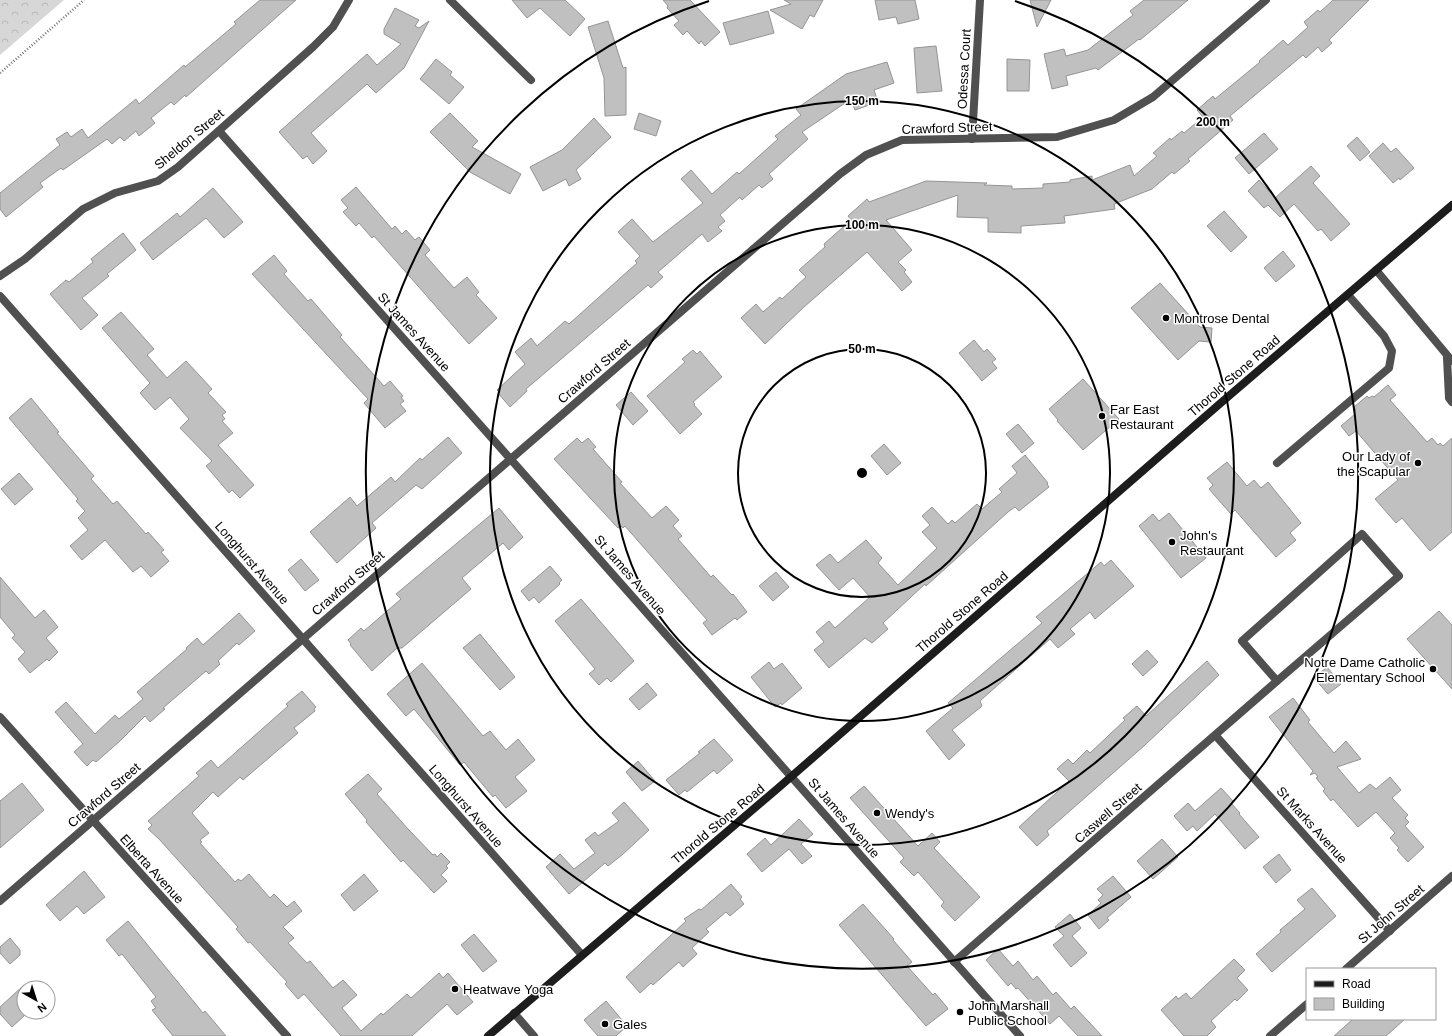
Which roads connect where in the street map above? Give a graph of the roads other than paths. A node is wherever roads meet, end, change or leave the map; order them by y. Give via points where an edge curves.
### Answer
1 (348, 0) edge
2 (450, 0) edge
3 (980, 0) edge
4 (1266, 0) edge
5 (531, 80) dead end
6 (219, 131) junction
7 (972, 139) junction
8 (1452, 205) edge
9 (1376, 270) junction
10 (0, 276) edge
11 (1348, 295) junction
12 (0, 296) edge
13 (1450, 359) edge
14 (1452, 402) edge
15 (511, 459) junction
16 (1277, 463) dead end
17 (302, 638) junction
18 (1277, 681) junction
19 (0, 717) edge
20 (1216, 736) junction
21 (792, 776) junction
22 (92, 821) junction
23 (1452, 876) edge
24 (0, 901) edge
25 (1390, 931) junction
26 (582, 955) junction
27 (954, 962) junction
28 (1347, 968) edge
29 (1306, 1005) edge
30 (514, 1013) junction
31 (287, 1036) edge
32 (488, 1036) edge
33 (534, 1036) edge
34 (1020, 1036) edge
35 (1270, 1036) edge

1 - 6 street, Sheldon Street via 333,27
2 - 5 street
3 - 7 street, Odessa Court
4 - 7 street, Crawford Street via 1152,97 1114,120 1057,137
6 - 10 street, Sheldon Street via 158,181 114,193 83,209 25,259
6 - 15 street, St James Avenue
7 - 15 street, Crawford Street via 902,140 866,155 840,174
8 - 9 main road, Thorold Stone Road
9 - 11 main road, Thorold Stone Road
9 - 13 street
11 - 16 street via 1384,336 1392,351 1389,368
11 - 21 main road, Thorold Stone Road
12 - 17 street, Longhurst Avenue
13 - 14 street via 1449,398
15 - 17 street, Crawford Street
15 - 21 street, St James Avenue
17 - 22 street, Crawford Street
17 - 26 street, Longhurst Avenue
18 - 18 street, Caswell Street via 1399,576 1362,534 1242,641
18 - 20 street, Caswell Street
19 - 22 street, Elberta Avenue
20 - 25 street, St Marks Avenue
20 - 27 street, Caswell Street
21 - 26 main road, Thorold Stone Road
21 - 27 street, St James Avenue
22 - 24 street, Crawford Street
22 - 31 street, Elberta Avenue
23 - 25 street, St John Street
25 - 28 street, St John Street
26 - 30 main road, Thorold Stone Road
27 - 34 street, St James Avenue
29 - 35 street
30 - 32 main road, Thorold Stone Road
30 - 33 street

